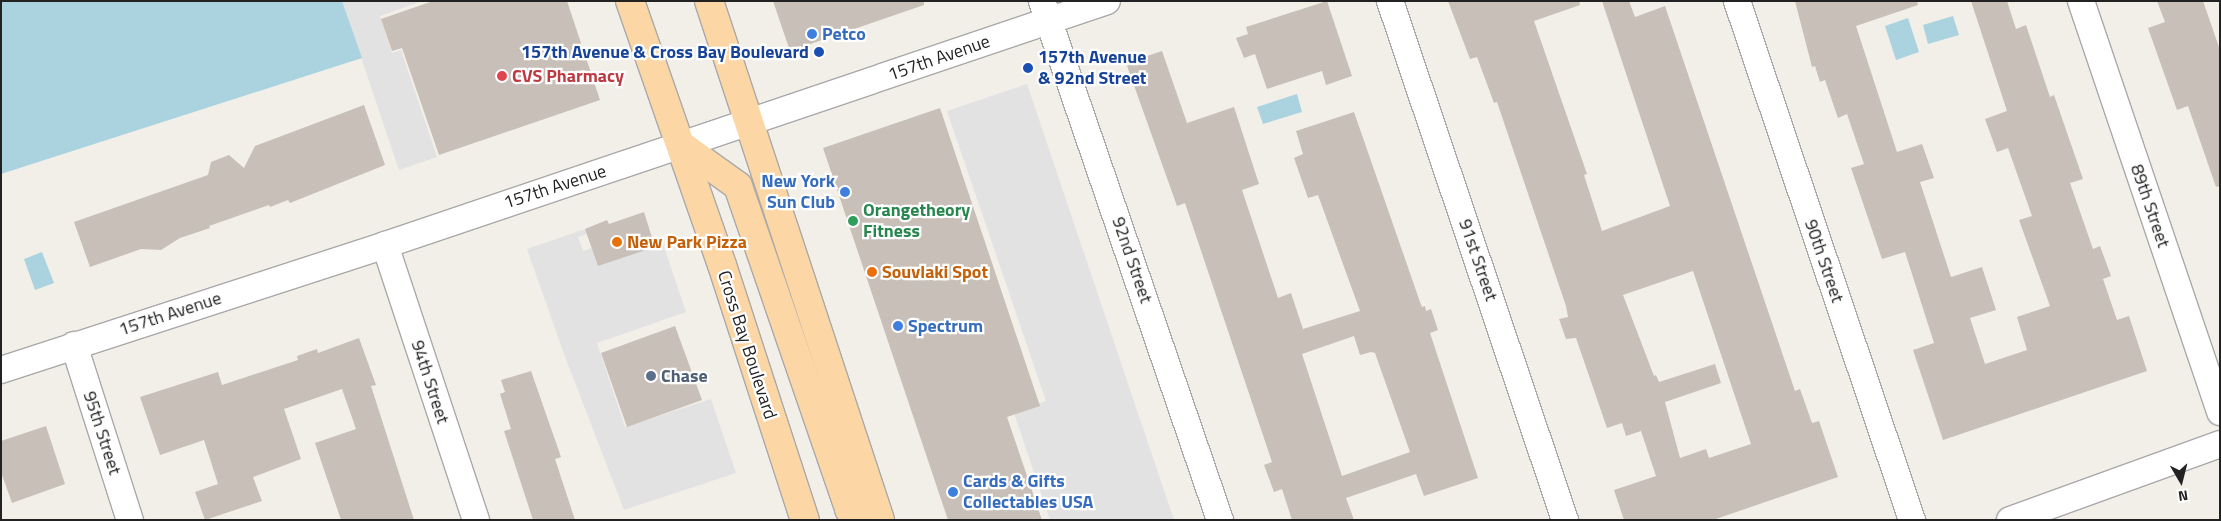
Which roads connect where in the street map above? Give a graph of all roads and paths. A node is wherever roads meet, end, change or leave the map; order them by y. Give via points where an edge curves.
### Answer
1 (630, 1) edge
2 (709, 1) edge
3 (1107, 1) edge
4 (1390, 1) edge
5 (1736, 1) edge
6 (2081, 1) edge
7 (1046, 11) edge
8 (748, 122) junction
9 (681, 145) junction
10 (385, 245) junction
11 (74, 346) junction
12 (1, 370) edge
13 (2220, 412) edge
14 (2220, 444) edge
15 (130, 520) edge
16 (476, 520) edge
17 (805, 520) edge
18 (865, 520) edge
19 (880, 520) edge
20 (1220, 520) edge
21 (1565, 520) edge
22 (1912, 520) edge
23 (2010, 520) edge

1 - 9 main road, Cross Bay Boulevard
2 - 8 main road
3 - 7 street, 157th Avenue
4 - 21 street, 91st Street
5 - 22 street, 90th Street
6 - 13 street, 89th Street
7 - 8 street, 157th Avenue
7 - 20 street, 92nd Street
8 - 9 street, 157th Avenue
8 - 19 main road
9 - 10 street, 157th Avenue
9 - 17 main road, Cross Bay Boulevard
9 - 18 main road via 738,186 849,509
10 - 11 street, 157th Avenue
10 - 16 street, 94th Street
11 - 12 street, 157th Avenue
11 - 15 street, 95th Street
14 - 23 street

